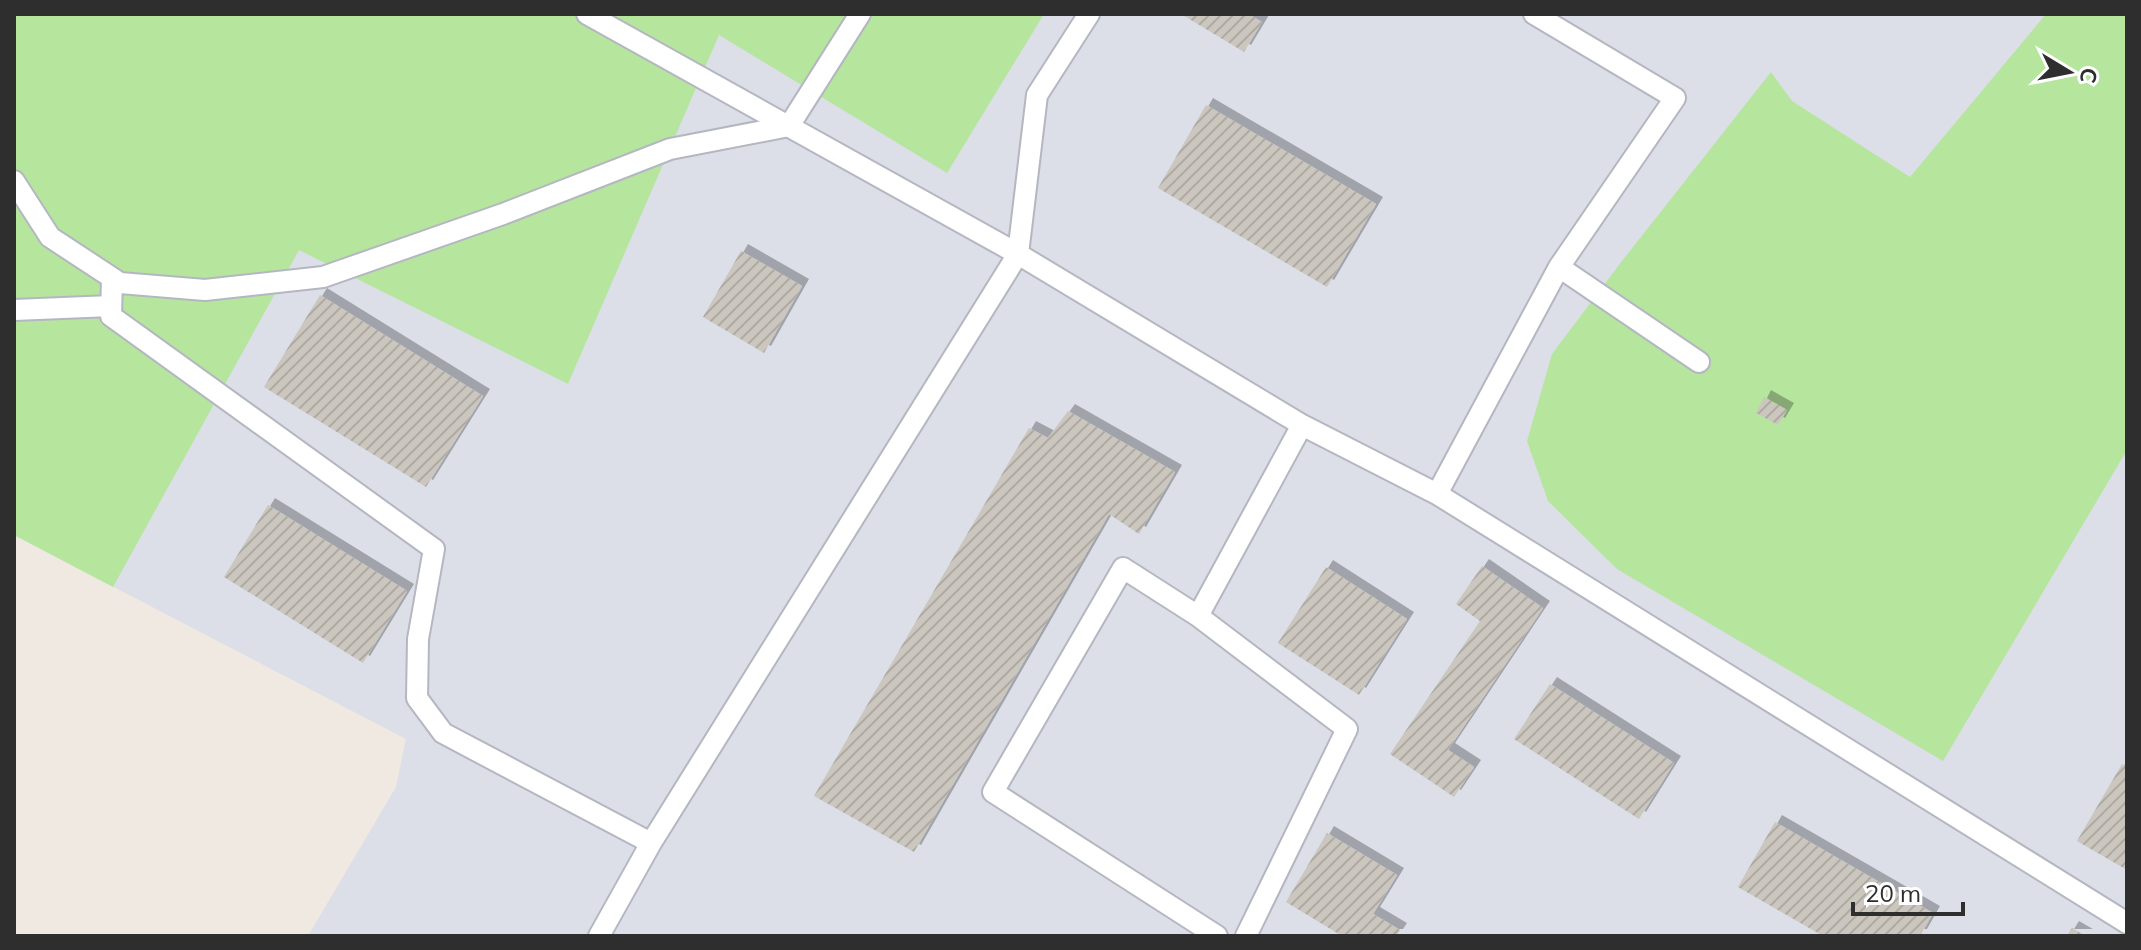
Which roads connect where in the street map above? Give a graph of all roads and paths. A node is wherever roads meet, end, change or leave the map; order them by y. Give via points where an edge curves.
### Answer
1 (587, 14) edge
2 (860, 14) edge
3 (1089, 14) edge
4 (1534, 14) edge
5 (789, 126) junction
6 (14, 181) edge
7 (1018, 254) junction
8 (1559, 267) junction
9 (112, 278) junction
10 (111, 306) junction
11 (14, 310) edge
12 (1699, 362) dead end
13 (1302, 425) junction
14 (1437, 494) junction
15 (1198, 616) junction
16 (651, 843) junction
17 (2127, 923) edge
18 (599, 936) edge
19 (1217, 936) edge
20 (1246, 936) edge

1 - 5 lane
2 - 5 lane
3 - 7 lane via 1037,95
4 - 8 lane via 1675,98
5 - 7 lane
5 - 9 lane via 670,149 323,277 205,290
6 - 9 lane via 50,237
7 - 13 lane
7 - 16 lane
8 - 12 lane
8 - 14 lane
9 - 10 lane
10 - 11 lane
10 - 16 lane via 111,316 434,549 418,639 417,698 443,733
13 - 14 lane
13 - 15 lane
14 - 17 lane
15 - 19 lane via 1123,568 993,792
15 - 20 lane via 1347,729
16 - 18 lane

